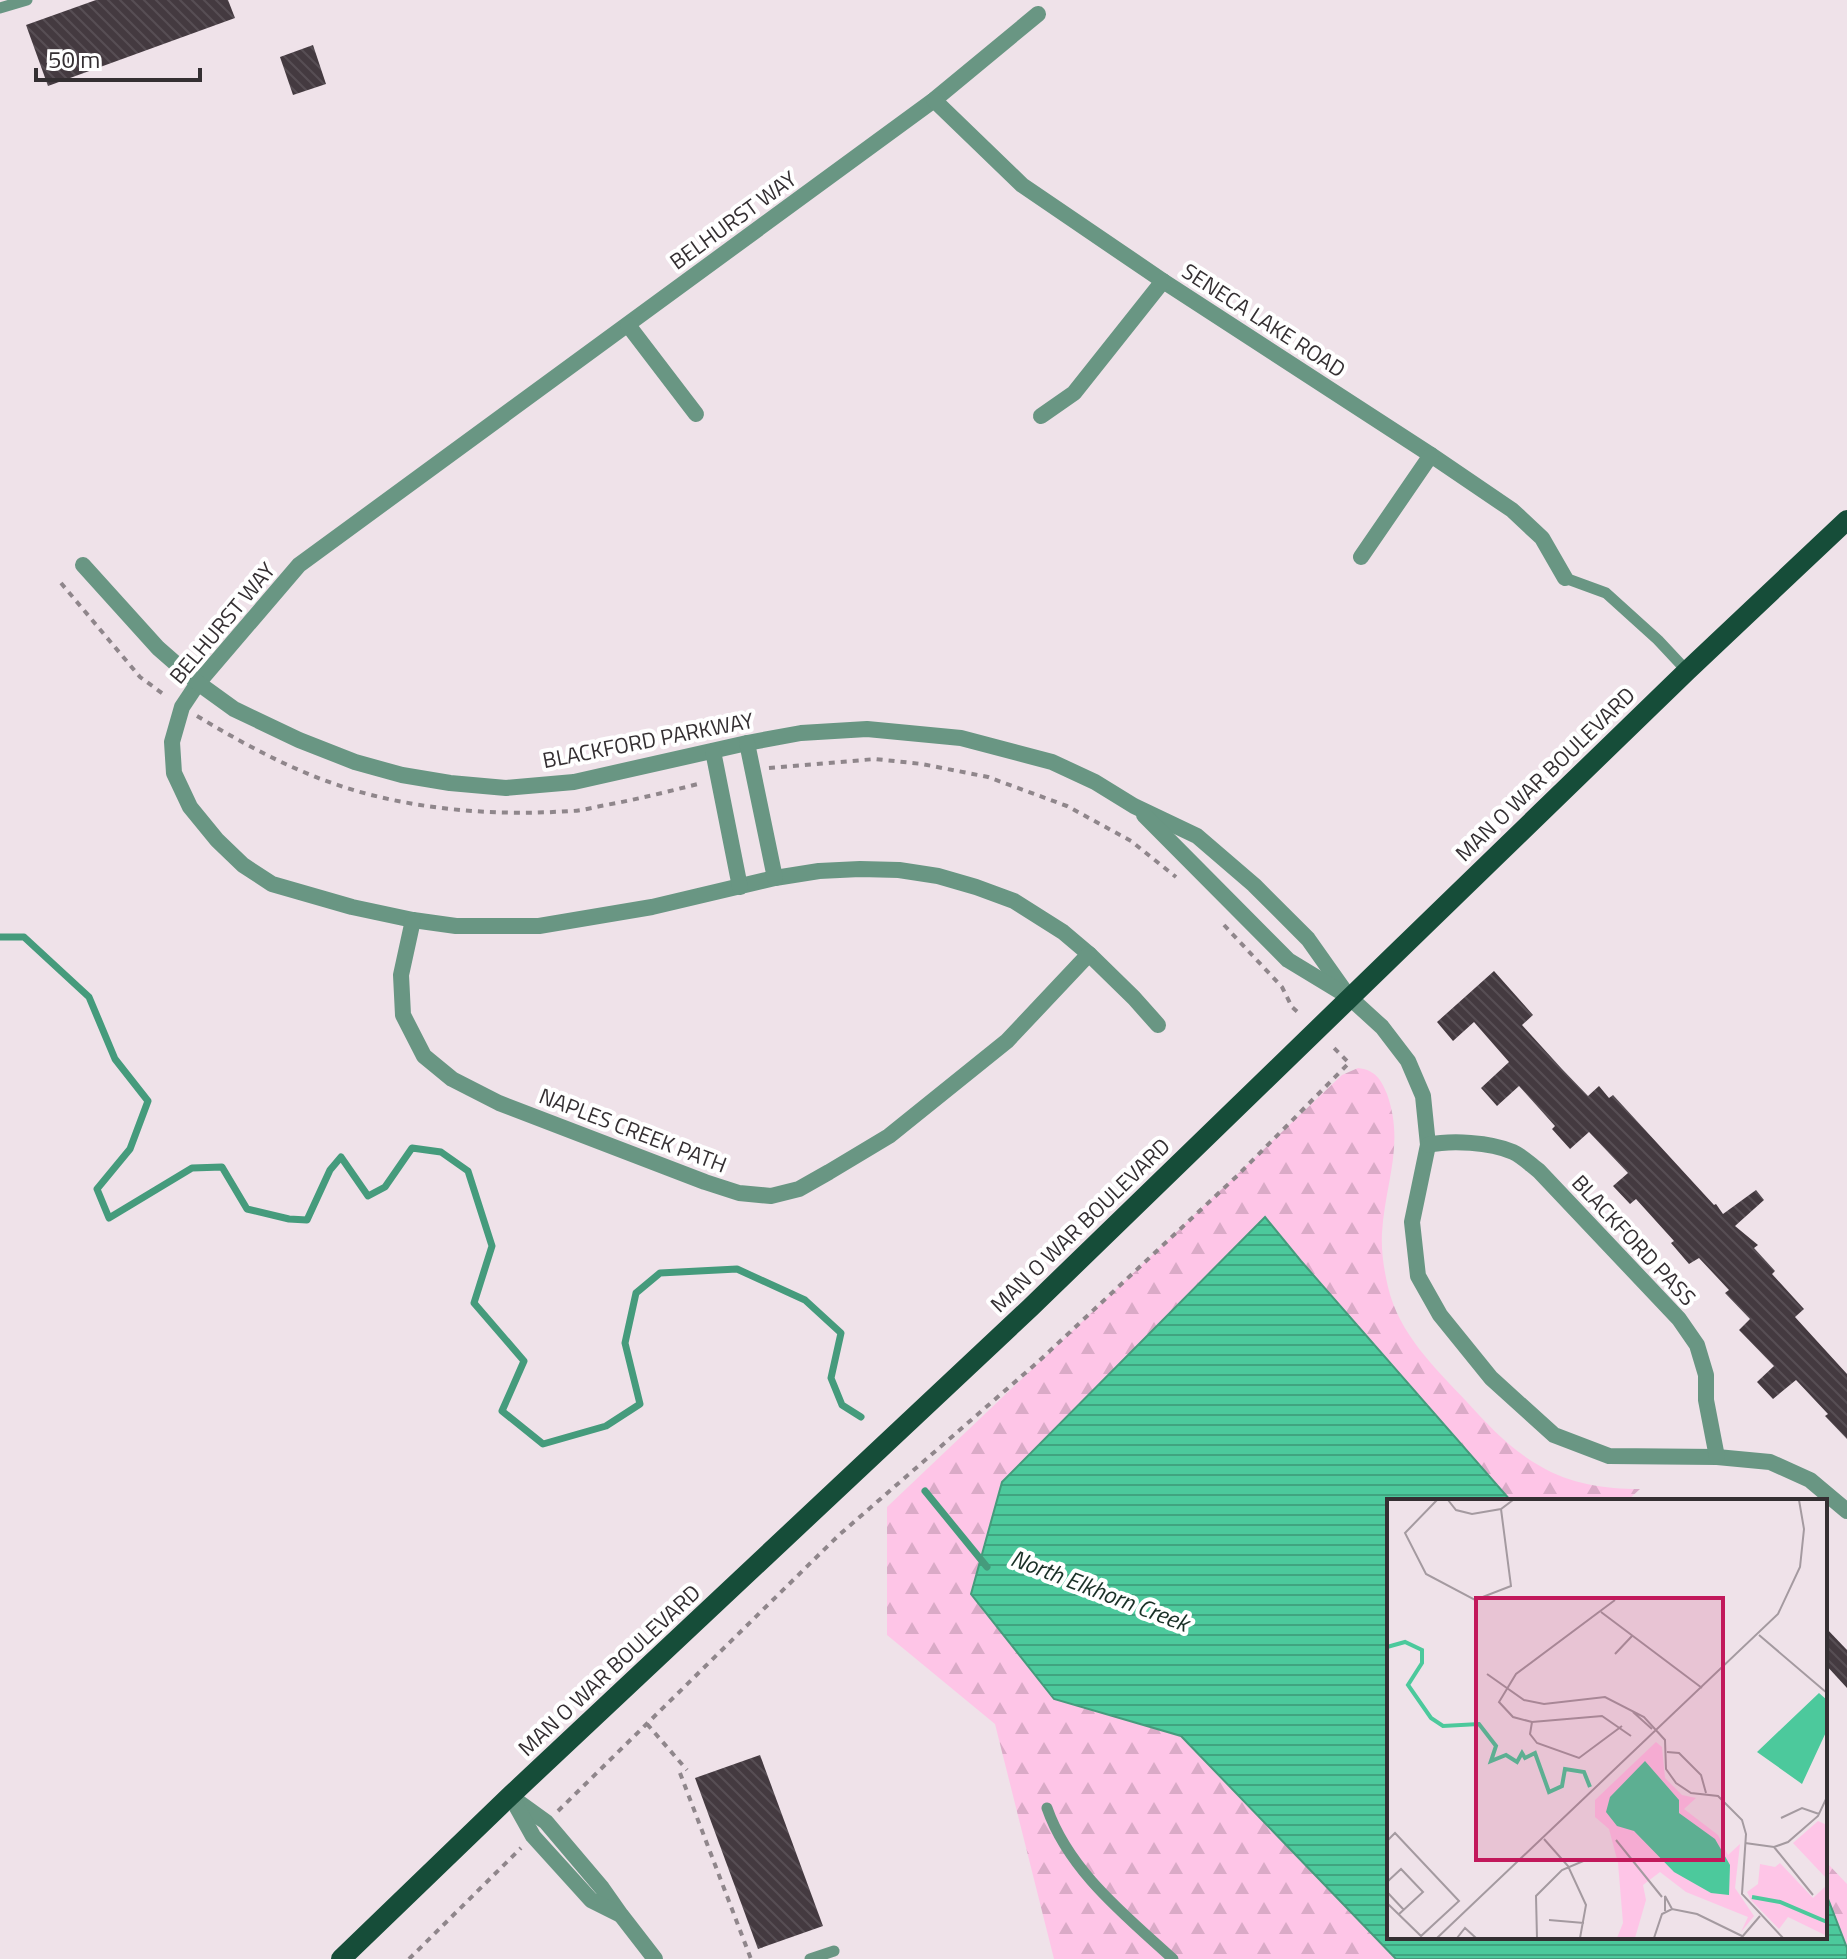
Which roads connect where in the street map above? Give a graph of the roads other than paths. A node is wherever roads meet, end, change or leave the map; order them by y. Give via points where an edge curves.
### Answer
1 (27, 0) edge
2 (0, 8) edge
3 (1038, 14) dead end
4 (934, 100) junction
5 (1163, 281) junction
6 (628, 325) junction
7 (696, 414) dead end
8 (1041, 416) dead end
9 (1431, 455) junction
10 (1847, 520) edge
11 (1361, 557) dead end
12 (83, 565) dead end
13 (1565, 578) joint
14 (1687, 671) junction
15 (198, 683) junction
16 (747, 743) junction
17 (713, 751) junction
18 (1134, 806) junction
19 (775, 878) junction
20 (740, 887) junction
21 (413, 920) junction
22 (1089, 954) junction
23 (1349, 997) junction
24 (1158, 1025) dead end
25 (1428, 1145) junction
26 (1717, 1457) junction
27 (1847, 1511) edge
28 (510, 1796) junction
29 (1047, 1808) dead end
30 (621, 1915) junction
31 (834, 1951) dead end
32 (341, 1959) edge
33 (655, 1959) edge
34 (810, 1959) edge
35 (1173, 1959) edge

1 - 2 lane
3 - 4 street, BELHURST WAY
4 - 5 street, SENECA LAKE ROAD via 1022,185
4 - 6 street, BELHURST WAY
5 - 8 street via 1074,393
5 - 9 street, SENECA LAKE ROAD
6 - 7 street
6 - 15 street, BELHURST WAY via 299,565
9 - 11 street
9 - 13 street, SENECA LAKE ROAD via 1512,510 1542,538
10 - 14 main road, MAN O WAR BOULEVARD
12 - 15 street, BLACKFORD PARKWAY via 158,648
13 - 14 lane via 1606,593
14 - 23 main road, MAN O WAR BOULEVARD
15 - 17 street, BLACKFORD PARKWAY via 234,709 299,740 355,762 450,783 506,788 574,782
15 - 21 street, BELHURST WAY via 182,707 172,742 174,773 190,807 217,840 272,884
16 - 17 street, BLACKFORD PARKWAY
16 - 18 street, BLACKFORD PARKWAY via 867,729 961,738 1052,762
16 - 19 street
17 - 20 street
18 - 23 street, BLACKFORD PARKWAY via 1288,960
18 - 23 street, BLACKFORD PARKWAY via 1197,836 1254,885 1308,939
19 - 20 street, BELHURST WAY
19 - 22 street, BELHURST WAY via 860,869 938,876 1014,901
20 - 21 street, BELHURST WAY via 539,926
21 - 22 street, NAPLES CREEK PATH via 401,975 403,1015 424,1056 452,1079 499,1103 705,1182 771,1196 799,1189 889,1136 1007,1041
22 - 24 street, BELHURST WAY
23 - 25 street, BLACKFORD PARKWAY via 1408,1061 1423,1096
23 - 28 main road, MAN O WAR BOULEVARD via 1030,1308
25 - 26 street, BLACKFORD PASS via 1489,1145 1514,1152 1539,1171 1679,1319 1697,1345 1706,1375
25 - 26 street, BLACKFORD PARKWAY via 1412,1222 1418,1276 1440,1315 1491,1378 1554,1435 1609,1456
26 - 27 street, BLACKFORD PARKWAY via 1770,1462 1810,1480
28 - 30 street via 546,1822
28 - 30 street via 533,1836 591,1900
28 - 32 main road, MAN O WAR BOULEVARD
29 - 35 lane via 1082,1871
30 - 33 street
31 - 34 lane

